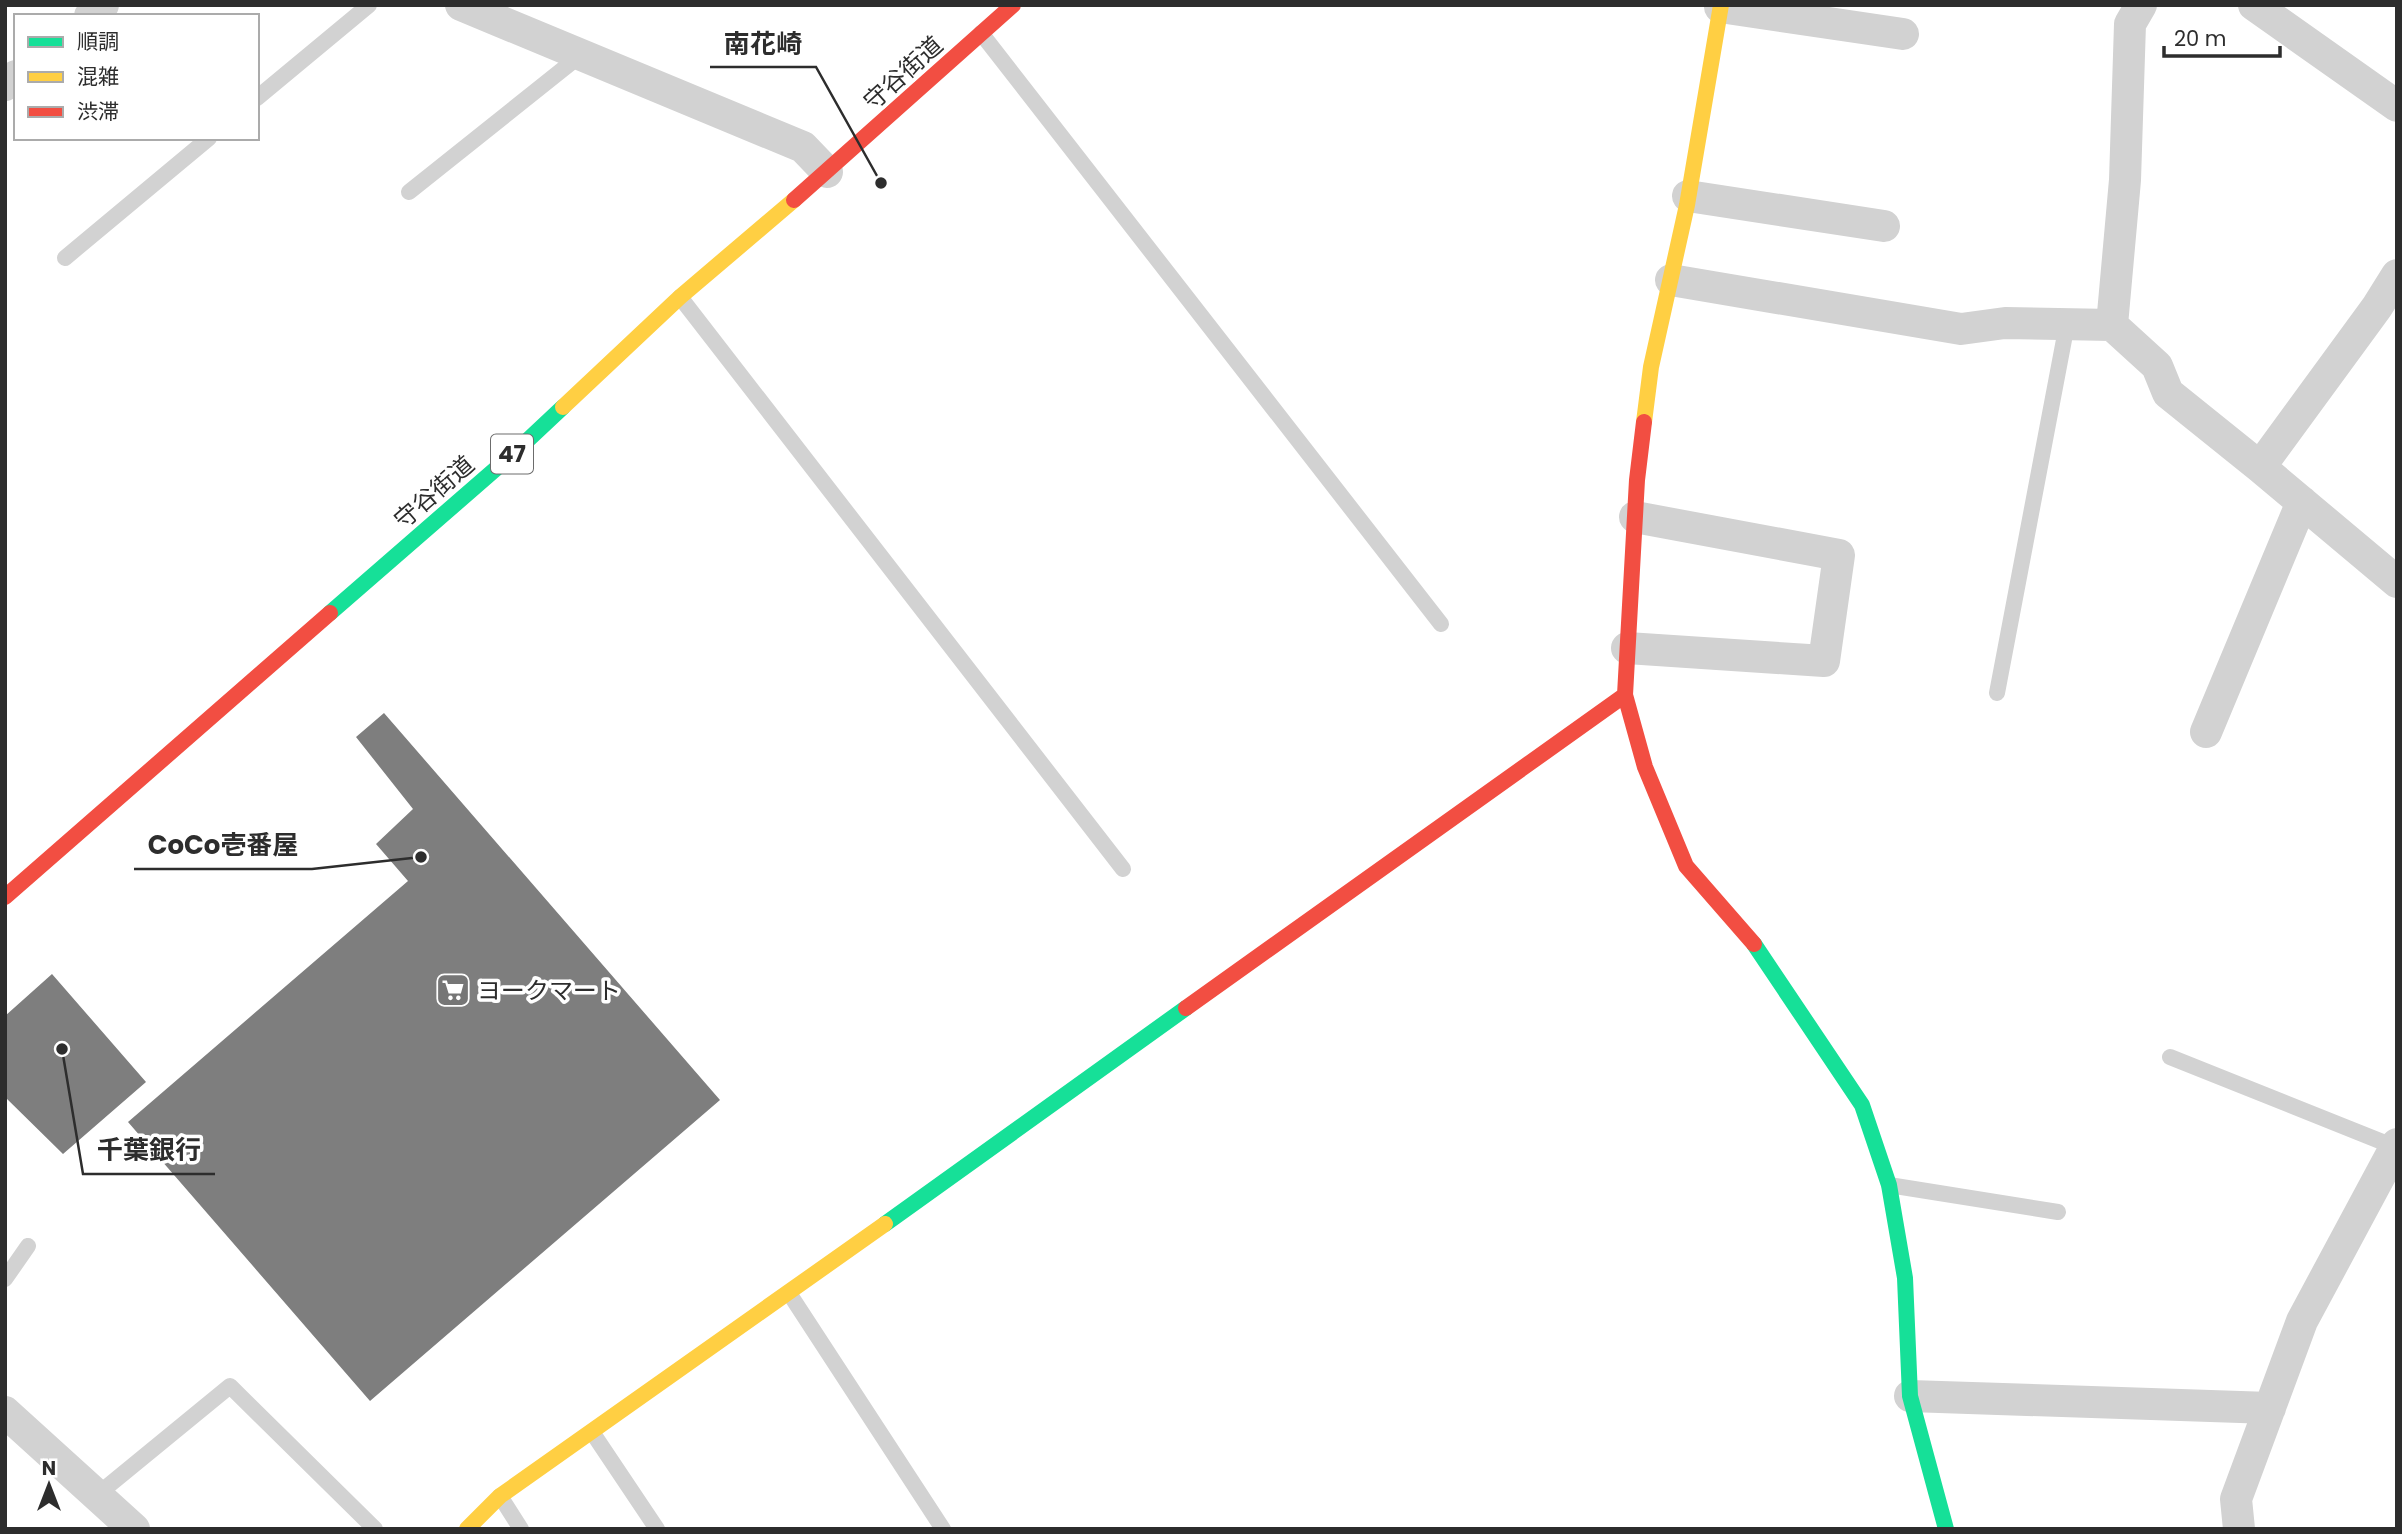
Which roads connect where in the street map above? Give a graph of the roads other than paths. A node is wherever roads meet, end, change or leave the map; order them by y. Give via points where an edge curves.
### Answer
1 (369, 5) edge
2 (461, 5) edge
3 (1013, 5) edge
4 (2141, 5) edge
5 (2254, 5) edge
6 (1720, 6) edge
7 (981, 33) junction
8 (1903, 34) dead end
9 (582, 54) junction
10 (259, 96) edge
11 (2397, 106) edge
12 (207, 140) edge
13 (828, 172) junction
14 (410, 192) dead end
15 (1688, 196) junction
16 (1884, 226) dead end
17 (65, 258) dead end
18 (2397, 275) edge
19 (1671, 280) junction
20 (680, 297) junction
21 (2067, 324) junction
22 (2112, 325) junction
23 (2260, 467) junction
24 (2302, 502) junction
25 (1635, 517) junction
26 (2393, 571) edge
27 (1441, 624) dead end
28 (1627, 648) junction
29 (1997, 693) dead end
30 (1625, 695) junction
31 (2206, 732) dead end
32 (1123, 869) dead end
33 (5, 897) edge
34 (2170, 1057) dead end
35 (2396, 1146) edge
36 (1889, 1185) junction
37 (2385, 1191) edge
38 (2058, 1212) dead end
39 (28, 1246) dead end
40 (5, 1279) edge
41 (789, 1293) junction
42 (1910, 1396) junction
43 (2270, 1408) junction
44 (5, 1412) edge
45 (592, 1432) junction
46 (97, 1496) junction
47 (500, 1496) junction
48 (134, 1529) edge
49 (375, 1529) edge
50 (467, 1529) edge
51 (521, 1529) edge
52 (657, 1529) edge
53 (943, 1529) edge
54 (1946, 1529) edge
55 (2239, 1529) edge

1 - 10 lane
2 - 9 street
3 - 7 street, 守谷街道 / 47
4 - 22 street via 2130,24 2125,180
5 - 11 street
6 - 8 street
6 - 15 street
7 - 13 street, 守谷街道 / 47
7 - 27 lane
9 - 13 street via 803,147
9 - 14 lane
12 - 17 lane
13 - 20 street, 守谷街道 / 47
15 - 16 street
15 - 19 street
18 - 23 street
19 - 21 street via 1961,329 2005,323
19 - 25 street via 1651,367
20 - 32 lane
20 - 33 street, 守谷街道 / 47 via 514,453
21 - 22 street
21 - 29 lane
22 - 23 street via 2157,366 2168,393
23 - 24 street
24 - 26 street
24 - 31 street
25 - 28 street
25 - 28 street via 1839,555 1824,661
28 - 30 street
30 - 36 street via 1645,768 1686,866 1759,950 1862,1105
30 - 41 street
34 - 35 lane
35 - 37 street
36 - 38 lane
36 - 42 street via 1905,1278
37 - 43 street via 2302,1321
39 - 40 lane
41 - 45 street
41 - 53 lane
42 - 43 street
42 - 54 street
43 - 55 street via 2236,1499
44 - 46 street
45 - 47 street
45 - 52 lane
46 - 48 street
46 - 49 lane via 230,1386
47 - 50 street
47 - 51 lane

